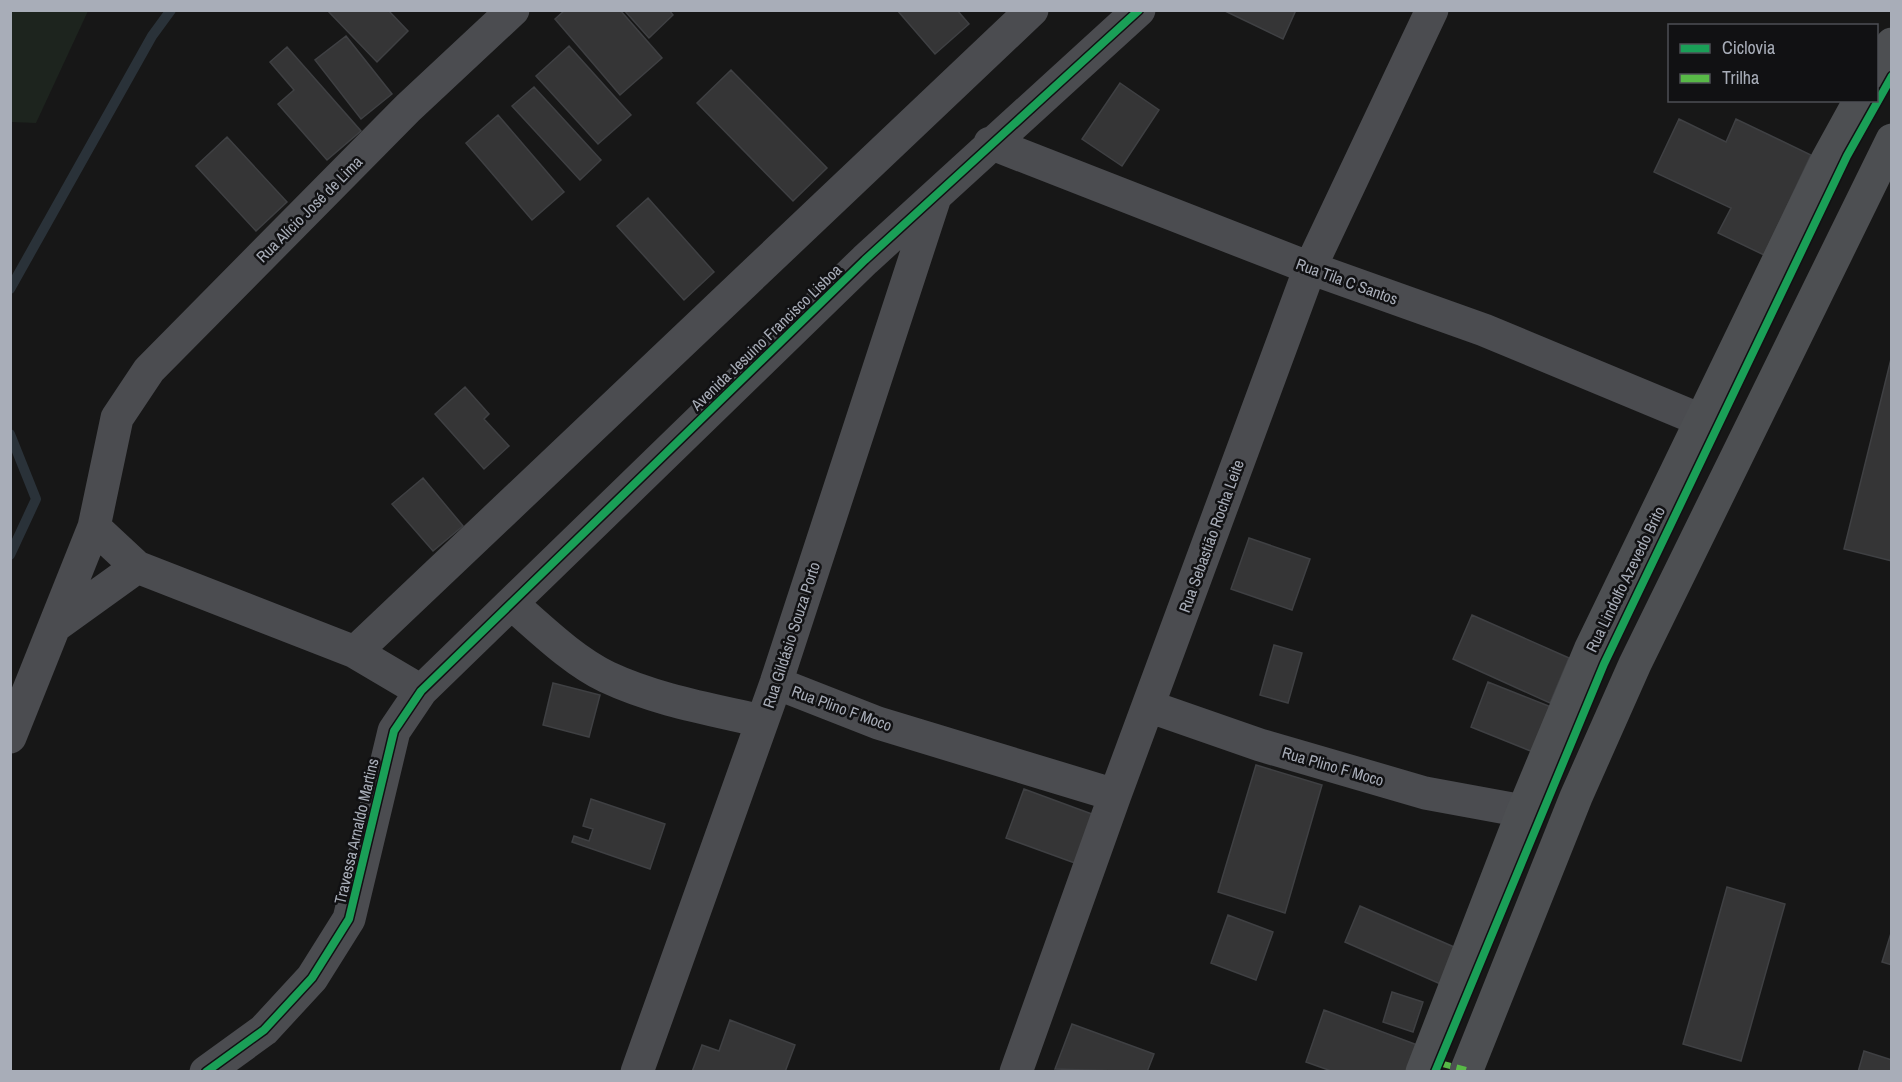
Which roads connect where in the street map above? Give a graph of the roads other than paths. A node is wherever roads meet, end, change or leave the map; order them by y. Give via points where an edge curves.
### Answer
1 (513, 10) edge
2 (1032, 10) edge
3 (1139, 10) edge
4 (1432, 10) edge
5 (1892, 44) edge
6 (1878, 68) edge
7 (1859, 102) edge
8 (1892, 140) edge
9 (990, 143) junction
10 (936, 195) junction
11 (1310, 268) junction
12 (1703, 421) junction
13 (94, 527) junction
14 (136, 567) junction
15 (512, 604) junction
16 (55, 626) junction
17 (1590, 650) junction
18 (355, 652) junction
19 (1635, 664) junction
20 (776, 683) junction
21 (421, 691) junction
22 (1148, 706) junction
23 (762, 721) junction
24 (10, 737) edge
25 (1538, 773) junction
26 (1114, 795) junction
27 (1576, 797) junction
28 (1523, 811) junction
29 (206, 1071) edge
30 (637, 1071) edge
31 (1016, 1071) edge
32 (1422, 1071) edge
33 (1466, 1071) edge

1 - 13 street, Rua Alício José de Lima via 408,108 148,370 117,418
2 - 18 street
3 - 9 street, Avenida Jesuino Francisco Lisboa
4 - 11 street, Rua Sebastião Rocha Leite
5 - 6 main road
7 - 12 main road, Rua Lindolfo Azevedo Brito via 1827,160
8 - 19 main road
9 - 10 street, Avenida Jesuino Francisco Lisboa
9 - 11 street, Rua Tila C Santos
10 - 15 street, Avenida Jesuino Francisco Lisboa via 839,284
10 - 20 street, Rua Gildásio Souza Porto
11 - 12 street, Rua Tila C Santos via 1484,330
11 - 22 street, Rua Sebastião Rocha Leite
12 - 17 main road, Rua Lindolfo Azevedo Brito
13 - 14 street
13 - 16 street
14 - 16 street
14 - 18 street
15 - 21 street, Avenida Jesuino Francisco Lisboa
15 - 23 street via 556,642 605,676 650,695
16 - 24 street
17 - 19 main road via 1604,664
17 - 25 main road, Rua Lindolfo Azevedo Brito
18 - 21 street
19 - 27 main road
20 - 23 street, Rua Gildásio Souza Porto
20 - 26 street, Rua Plino F Moco via 878,723
21 - 29 street, Travessa Arnaldo Martins via 394,731 349,919 312,978 264,1030
22 - 26 street, Rua Sebastião Rocha Leite
22 - 28 street, Rua Plino F Moco via 1260,745 1425,793
23 - 30 street, Rua Gildásio Souza Porto
25 - 27 main road via 1556,775
25 - 28 main road, Rua Lindolfo Azevedo Brito
26 - 31 street, Rua Sebastião Rocha Leite
27 - 33 main road
28 - 32 main road, Rua Lindolfo Azevedo Brito

